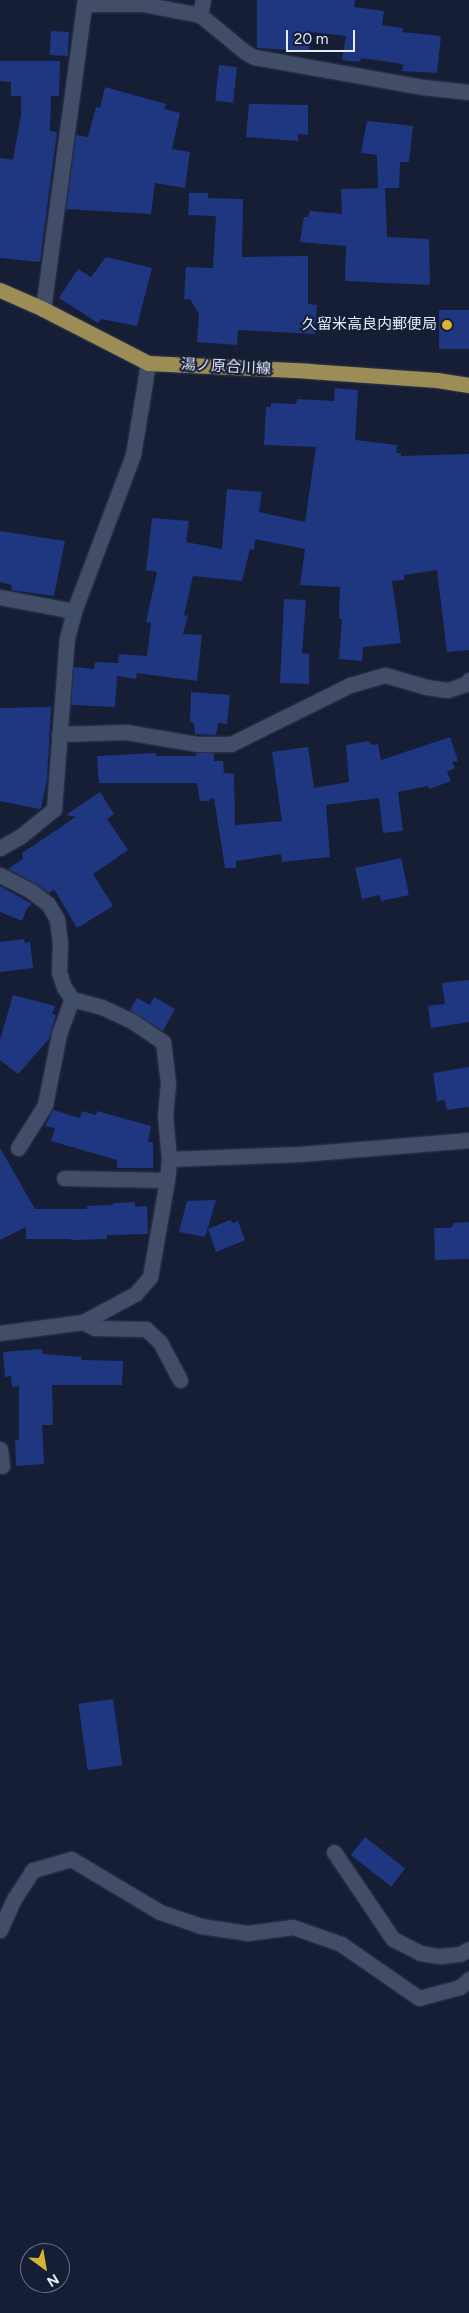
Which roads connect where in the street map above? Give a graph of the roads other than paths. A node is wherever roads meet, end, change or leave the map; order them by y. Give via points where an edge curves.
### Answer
1 (201, 7) edge
2 (469, 92) edge
3 (0, 290) edge
4 (43, 309) junction
5 (148, 363) junction
6 (469, 385) edge
7 (0, 598) edge
8 (74, 611) junction
9 (469, 680) edge
10 (59, 734) junction
11 (0, 848) edge
12 (0, 875) edge
13 (72, 998) junction
14 (469, 1140) edge
15 (18, 1148) dead end
16 (169, 1159) junction
17 (64, 1178) dead end
18 (167, 1180) junction
19 (83, 1322) junction
20 (0, 1333) edge
21 (180, 1380) dead end
22 (0, 1449) edge
23 (0, 1466) edge
24 (334, 1852) dead end
25 (0, 1930) edge
26 (469, 1949) edge
27 (469, 1979) edge

1 - 2 street via 245,52 254,57
1 - 4 street via 84,4
3 - 4 main road, 湯ノ原合川線
4 - 5 main road, 湯ノ原合川線
5 - 6 main road, 湯ノ原合川線 via 437,380
5 - 8 street via 134,455
7 - 8 street
8 - 10 street via 67,638
9 - 10 street via 448,690 385,675 350,685 231,744 198,744 126,732
10 - 11 street via 54,809 21,836
12 - 13 street via 48,904 57,919 59,972
13 - 15 street via 58,1034 44,1106
13 - 16 street via 132,1021 163,1042 168,1084 165,1115
14 - 16 street via 300,1154
16 - 18 street
17 - 18 street
18 - 19 street via 150,1277 135,1294
19 - 20 street
19 - 21 street via 96,1328 146,1329 160,1342
22 - 23 street
24 - 26 street via 393,1939 420,1953 440,1956 460,1954
25 - 27 street via 14,1899 33,1870 71,1859 160,1912 201,1926 248,1932 293,1927 341,1944 418,1998 460,1988

